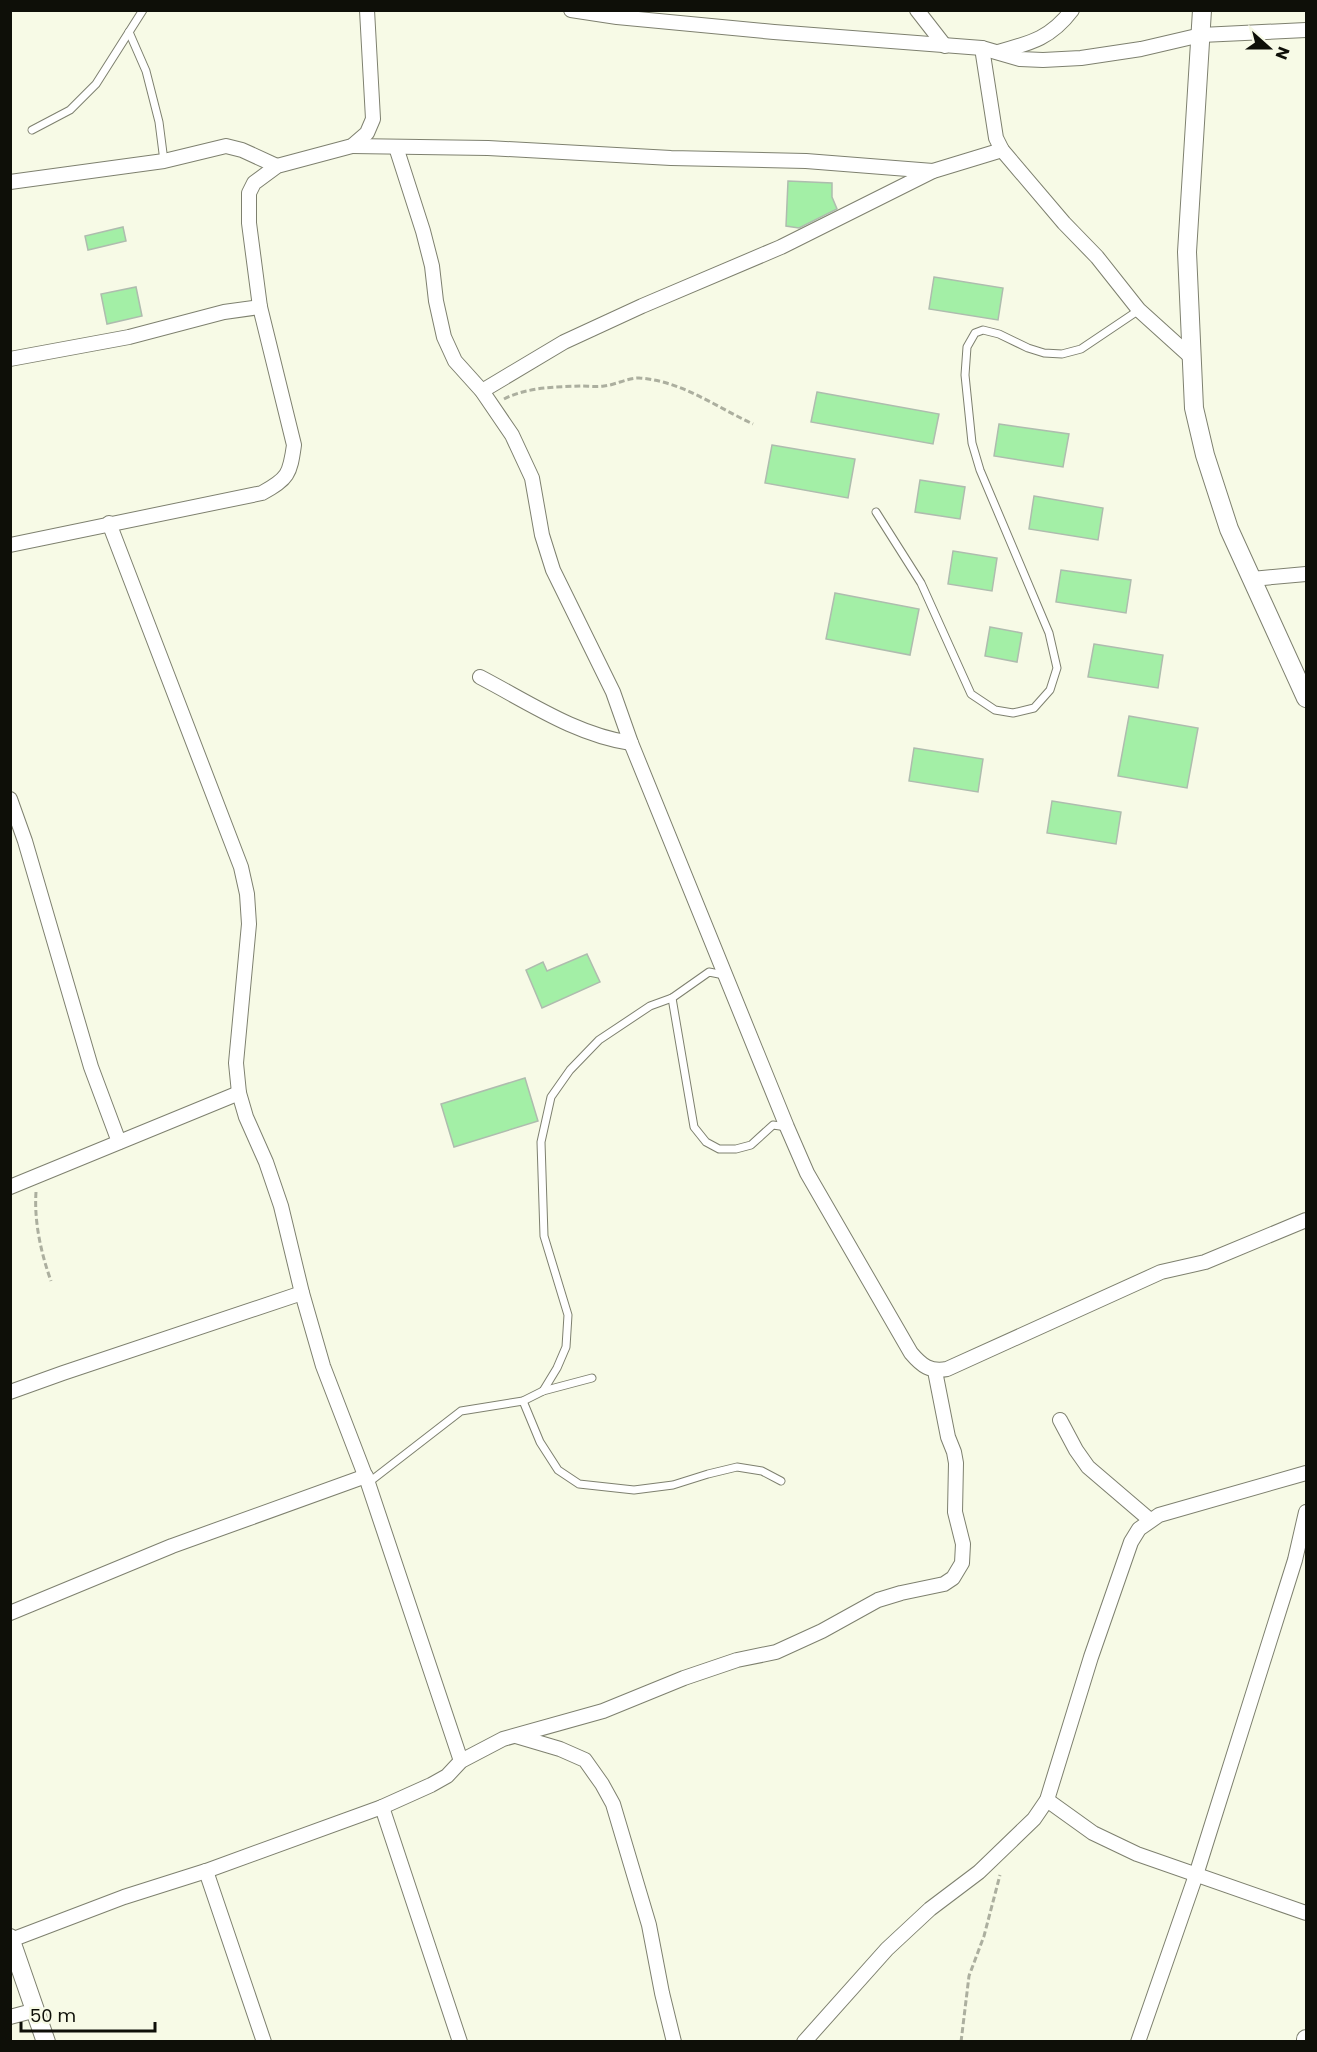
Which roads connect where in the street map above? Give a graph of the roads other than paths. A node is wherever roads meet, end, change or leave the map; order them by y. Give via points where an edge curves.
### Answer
1 (143, 10) edge
2 (367, 10) edge
3 (571, 10) edge
4 (917, 10) edge
5 (1072, 10) edge
6 (1202, 10) edge
7 (1306, 30) edge
8 (129, 32) junction
9 (1201, 35) junction
10 (945, 46) junction
11 (982, 48) junction
12 (997, 52) junction
13 (32, 130) dead end
14 (352, 146) junction
15 (396, 147) junction
16 (1002, 150) junction
17 (164, 161) junction
18 (277, 166) junction
19 (933, 171) junction
20 (10, 182) edge
21 (260, 307) junction
22 (1139, 310) junction
23 (1191, 357) junction
24 (10, 359) edge
25 (482, 391) junction
26 (876, 512) dead end
27 (109, 523) junction
28 (10, 545) edge
29 (1306, 574) edge
30 (1252, 579) junction
31 (480, 677) dead end
32 (1306, 698) edge
33 (631, 743) junction
34 (10, 799) edge
35 (726, 975) junction
36 (672, 998) junction
37 (239, 1093) junction
38 (787, 1127) junction
39 (119, 1142) junction
40 (10, 1187) edge
41 (1306, 1220) edge
42 (302, 1293) junction
43 (935, 1371) junction
44 (592, 1378) dead end
45 (543, 1391) junction
46 (10, 1392) edge
47 (523, 1401) junction
48 (1060, 1420) dead end
49 (1306, 1473) edge
50 (367, 1479) junction
51 (781, 1481) dead end
52 (1306, 1512) edge
53 (1150, 1520) junction
54 (10, 1613) edge
55 (516, 1736) junction
56 (461, 1761) junction
57 (1047, 1800) junction
58 (382, 1807) junction
59 (206, 1871) junction
60 (1196, 1875) junction
61 (1306, 1913) edge
62 (11, 1939) edge
63 (36, 2010) junction
64 (10, 2017) edge
65 (46, 2042) edge
66 (264, 2042) edge
67 (460, 2042) edge
68 (674, 2042) edge
69 (804, 2042) edge
70 (1138, 2042) edge

1 - 8 lane
2 - 14 street via 373,119 367,133
3 - 10 street
4 - 10 street
5 - 12 street via 1045,37
6 - 9 street
7 - 9 street
8 - 13 lane via 96,84 69,110
8 - 17 lane via 146,70
9 - 12 street via 1081,58 1020,59
9 - 23 street via 1187,252
10 - 11 street
11 - 12 street
11 - 16 street via 996,138
14 - 15 street
14 - 18 street
15 - 19 street via 806,161
15 - 25 street via 432,266 444,337 455,361
16 - 19 street
16 - 22 street
17 - 18 street via 226,146
17 - 20 street
18 - 21 street via 254,183 249,193
19 - 25 street via 782,247 564,342
21 - 24 street
21 - 27 street via 294,445 291,466 281,483 262,493
22 - 23 street
22 - 26 lane via 1081,349 1062,354 1044,353 983,330 975,333 967,347 966,375 980,470 1049,633 1057,668 1050,690 1034,708 1013,713 995,710 971,694 921,583
23 - 30 street via 1194,408 1205,455 1229,529
25 - 33 street via 512,435 532,478 553,570 609,683
27 - 28 street
27 - 37 street via 241,867 249,924 236,1064
29 - 30 street
30 - 32 street
31 - 33 street via 582,730
33 - 35 street
34 - 39 street
35 - 36 lane via 709,972
35 - 38 street
36 - 38 lane via 694,1127 706,1142 719,1149 736,1149 751,1145 773,1125
36 - 45 lane via 650,1006 599,1040 550,1097 541,1142 544,1236 568,1315 566,1347
37 - 39 street
37 - 42 street via 267,1162
38 - 43 street via 807,1173 895,1328 917,1361
39 - 40 street
41 - 43 street via 1205,1262 1161,1272
42 - 46 street
42 - 50 street via 323,1366
43 - 55 street via 956,1463 955,1512 963,1544 962,1563 953,1578 944,1584 878,1600 776,1652 737,1660 603,1711
44 - 45 lane
45 - 47 lane
47 - 50 lane via 461,1411
47 - 51 lane via 540,1442 558,1470 579,1485 643,1489 737,1467 762,1471
48 - 53 street via 1088,1467
49 - 53 street
50 - 54 street via 172,1546
50 - 56 street
52 - 60 street via 1295,1560
53 - 57 street via 1131,1542
55 - 56 street
55 - 68 street via 585,1760 613,1804 649,1924
56 - 58 street via 447,1776
57 - 60 street via 1093,1833
57 - 69 street via 1034,1819 979,1872 886,1949
58 - 59 street
58 - 67 street
59 - 62 street
59 - 66 street
60 - 61 street
60 - 70 street
62 - 63 street
63 - 64 street
63 - 65 street

